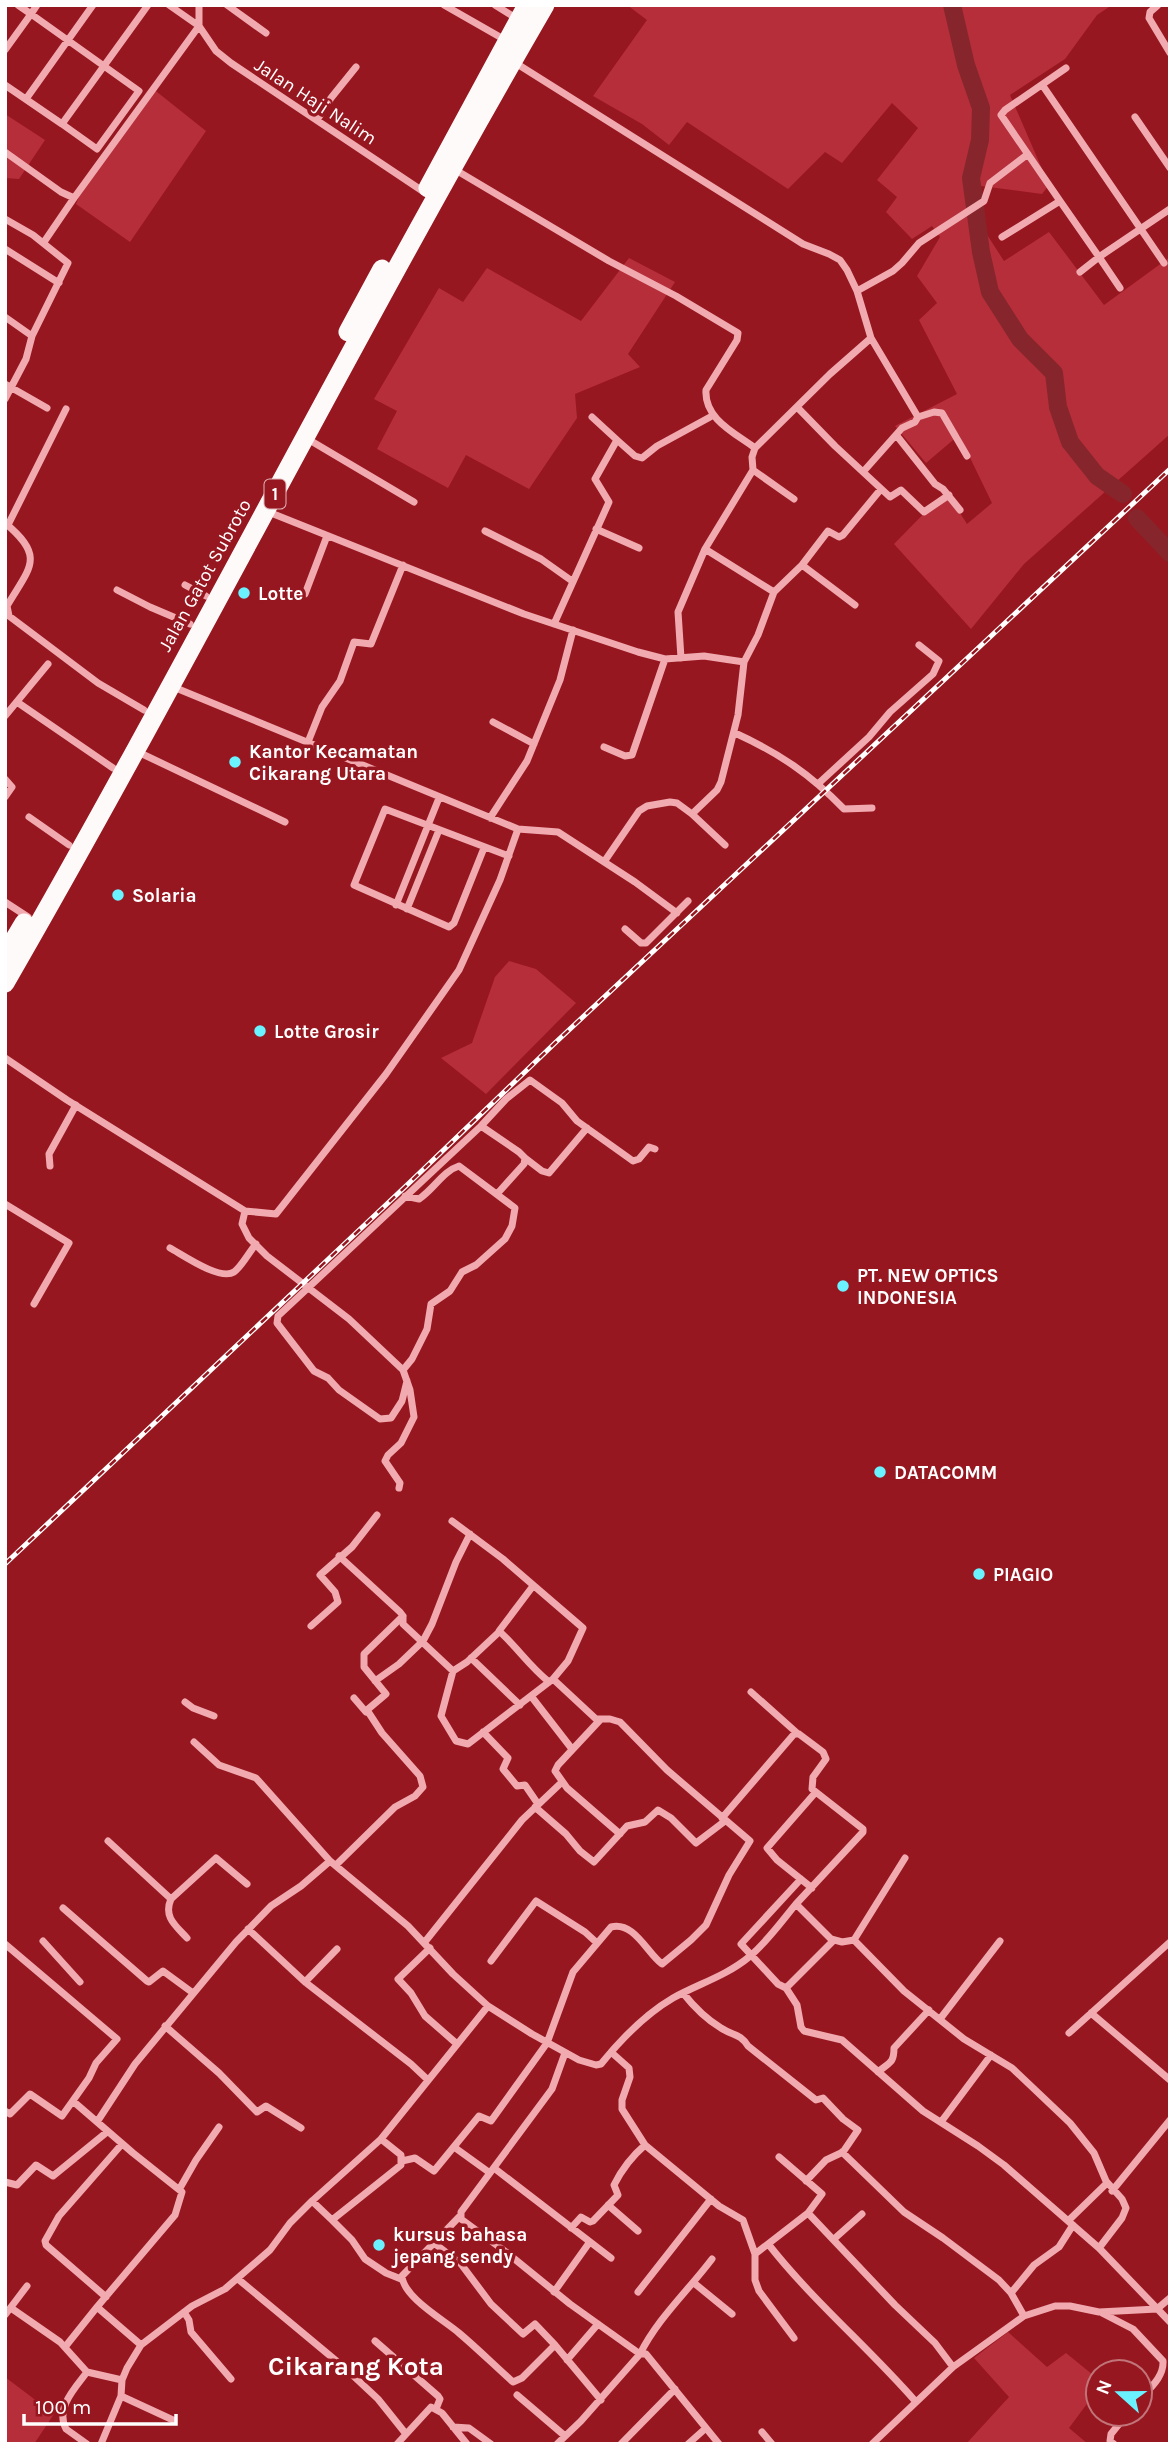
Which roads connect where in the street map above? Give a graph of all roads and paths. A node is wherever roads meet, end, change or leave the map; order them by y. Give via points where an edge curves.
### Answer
1 (18, 5) edge
2 (37, 5) edge
3 (93, 5) edge
4 (148, 5) edge
5 (169, 5) edge
6 (198, 5) edge
7 (227, 5) edge
8 (444, 5) edge
9 (495, 5) edge
10 (545, 5) edge
11 (1158, 5) edge
12 (523, 13) edge
13 (31, 14) junction
14 (199, 26) junction
15 (267, 33) dead end
16 (68, 40) junction
17 (508, 41) junction
18 (5, 50) edge
19 (1170, 53) edge
20 (513, 61) junction
21 (104, 65) junction
22 (356, 67) dead end
23 (1066, 68) dead end
24 (5, 85) edge
25 (1043, 86) junction
26 (26, 99) junction
27 (1135, 117) dead end
28 (317, 120) junction
29 (62, 124) junction
30 (5, 152) edge
31 (1028, 155) junction
32 (1170, 168) edge
33 (453, 169) junction
34 (425, 192) junction
35 (74, 198) junction
36 (1060, 201) junction
37 (1170, 209) edge
38 (5, 219) edge
39 (1140, 229) junction
40 (1002, 237) dead end
41 (44, 242) junction
42 (5, 249) edge
43 (1099, 257) junction
44 (1164, 263) dead end
45 (1080, 272) dead end
46 (59, 284) junction
47 (1120, 288) dead end
48 (857, 291) junction
49 (5, 317) edge
50 (32, 336) junction
51 (872, 338) junction
52 (8, 386) edge
53 (5, 399) edge
54 (797, 407) junction
55 (47, 408) dead end
56 (66, 408) dead end
57 (712, 416) junction
58 (592, 417) dead end
59 (918, 417) junction
60 (897, 436) junction
61 (305, 437) junction
62 (617, 440) junction
63 (755, 448) junction
64 (967, 456) dead end
65 (753, 470) junction
66 (863, 472) junction
67 (881, 489) junction
68 (949, 495) junction
69 (794, 499) dead end
70 (414, 502) dead end
71 (960, 510) dead end
72 (265, 511) junction
73 (6, 524) edge
74 (596, 529) junction
75 (485, 531) dead end
76 (327, 536) junction
77 (639, 548) dead end
78 (705, 549) junction
79 (403, 565) junction
80 (802, 565) junction
81 (572, 581) junction
82 (185, 585) dead end
83 (117, 590) dead end
84 (774, 593) junction
85 (305, 594) dead end
86 (206, 596) junction
87 (855, 605) dead end
88 (190, 624) junction
89 (554, 624) junction
90 (573, 630) junction
91 (919, 645) dead end
92 (681, 658) junction
93 (664, 659) junction
94 (744, 662) junction
95 (48, 664) dead end
96 (170, 685) junction
97 (17, 702) junction
98 (144, 710) junction
99 (5, 716) edge
100 (493, 722) dead end
101 (735, 733) junction
102 (308, 742) junction
103 (534, 744) junction
104 (604, 747) dead end
105 (135, 751) junction
106 (113, 768) junction
107 (5, 779) edge
108 (819, 783) junction
109 (5, 797) edge
110 (439, 798) junction
111 (872, 808) dead end
112 (692, 814) junction
113 (29, 817) dead end
114 (490, 818) junction
115 (285, 822) dead end
116 (428, 826) junction
117 (518, 829) junction
118 (439, 830) junction
119 (69, 845) junction
120 (725, 845) dead end
121 (484, 848) junction
122 (509, 856) junction
123 (604, 862) junction
124 (688, 901) dead end
125 (5, 902) edge
126 (396, 905) junction
127 (407, 909) junction
128 (677, 913) junction
129 (28, 917) junction
130 (625, 929) dead end
131 (5, 955) edge
132 (5, 983) edge
133 (5, 1058) edge
134 (76, 1105) junction
135 (481, 1126) junction
136 (587, 1128) junction
137 (655, 1149) dead end
138 (525, 1158) junction
139 (50, 1166) dead end
140 (497, 1194) junction
141 (405, 1196) junction
142 (5, 1204) edge
143 (245, 1211) junction
144 (256, 1244) junction
145 (170, 1248) dead end
146 (306, 1288) junction
147 (34, 1304) dead end
148 (403, 1370) junction
149 (407, 1381) junction
150 (399, 1488) dead end
151 (377, 1515) dead end
152 (452, 1521) dead end
153 (470, 1534) junction
154 (340, 1556) junction
155 (533, 1586) junction
156 (403, 1616) junction
157 (311, 1626) dead end
158 (499, 1632) junction
159 (423, 1641) junction
160 (471, 1658) junction
161 (453, 1671) junction
162 (375, 1681) junction
163 (551, 1681) junction
164 (751, 1692) dead end
165 (531, 1696) junction
166 (354, 1698) dead end
167 (185, 1702) dead end
168 (520, 1704) junction
169 (367, 1710) junction
170 (214, 1716) dead end
171 (600, 1720) junction
172 (483, 1732) junction
173 (797, 1733) junction
174 (194, 1742) dead end
175 (572, 1749) junction
176 (562, 1782) junction
177 (816, 1793) junction
178 (536, 1805) junction
179 (723, 1819) junction
180 (620, 1834) junction
181 (108, 1841) dead end
182 (905, 1858) dead end
183 (333, 1863) junction
184 (801, 1879) junction
185 (247, 1884) dead end
186 (812, 1888) junction
187 (171, 1899) junction
188 (796, 1904) junction
189 (63, 1908) dead end
190 (248, 1929) junction
191 (187, 1938) dead end
192 (834, 1940) junction
193 (854, 1940) junction
194 (43, 1941) dead end
195 (1000, 1941) dead end
196 (1170, 1942) edge
197 (5, 1944) edge
198 (597, 1944) junction
199 (427, 1945) junction
200 (337, 1949) dead end
201 (751, 1955) junction
202 (491, 1961) dead end
203 (79, 1982) dead end
204 (305, 1982) junction
205 (786, 1988) junction
206 (193, 1993) junction
207 (683, 1993) junction
208 (488, 2006) junction
209 (929, 2010) junction
210 (1091, 2013) junction
211 (940, 2019) junction
212 (165, 2026) junction
213 (1069, 2033) dead end
214 (547, 2043) junction
215 (457, 2044) junction
216 (611, 2052) junction
217 (565, 2053) junction
218 (991, 2055) junction
219 (878, 2072) junction
220 (428, 2080) junction
221 (1170, 2080) edge
222 (74, 2102) junction
223 (5, 2111) edge
224 (1170, 2120) edge
225 (97, 2122) junction
226 (941, 2122) junction
227 (219, 2127) dead end
228 (301, 2128) dead end
229 (107, 2132) junction
230 (381, 2139) junction
231 (122, 2144) junction
232 (645, 2146) junction
233 (454, 2147) junction
234 (842, 2152) junction
235 (779, 2157) dead end
236 (402, 2161) junction
237 (492, 2170) junction
238 (806, 2181) junction
239 (5, 2182) edge
240 (1107, 2183) junction
241 (180, 2188) junction
242 (1112, 2190) junction
243 (711, 2199) junction
244 (312, 2202) junction
245 (608, 2205) junction
246 (808, 2213) junction
247 (862, 2214) dead end
248 (459, 2217) junction
249 (332, 2220) junction
250 (1071, 2223) junction
251 (571, 2228) junction
252 (638, 2231) dead end
253 (834, 2239) junction
254 (434, 2243) junction
255 (589, 2243) junction
256 (769, 2245) junction
257 (1099, 2248) junction
258 (755, 2255) junction
259 (611, 2258) dead end
260 (712, 2259) dead end
261 (238, 2279) junction
262 (401, 2279) junction
263 (694, 2283) junction
264 (27, 2286) dead end
265 (554, 2292) junction
266 (638, 2292) dead end
267 (1011, 2293) junction
268 (106, 2297) junction
269 (1170, 2298) edge
270 (97, 2307) junction
271 (1157, 2309) junction
272 (8, 2311) edge
273 (184, 2312) junction
274 (1099, 2312) junction
275 (732, 2314) dead end
276 (1024, 2316) junction
277 (1170, 2322) edge
278 (598, 2325) junction
279 (794, 2338) dead end
280 (375, 2342) dead end
281 (141, 2345) junction
282 (555, 2345) junction
283 (65, 2347) junction
284 (640, 2354) junction
285 (567, 2360) junction
286 (953, 2367) junction
287 (88, 2372) junction
288 (231, 2379) dead end
289 (122, 2380) junction
290 (1154, 2383) edge
291 (675, 2389) junction
292 (517, 2395) dead end
293 (121, 2396) junction
294 (601, 2400) junction
295 (916, 2402) junction
296 (436, 2409) junction
297 (173, 2420) dead end
298 (453, 2427) junction
299 (706, 2428) junction
300 (1116, 2428) edge
301 (762, 2432) dead end
302 (406, 2434) junction
303 (565, 2436) junction
304 (399, 2443) edge
305 (87, 2444) edge
306 (102, 2444) edge
307 (467, 2444) edge
308 (491, 2444) edge
309 (557, 2444) edge
310 (621, 2444) edge
311 (688, 2444) edge
312 (719, 2444) edge
313 (772, 2444) edge
314 (872, 2444) edge
315 (1114, 2444) edge

1 - 13 street
2 - 13 street
3 - 16 street
4 - 21 street
5 - 14 street, Jalan Haji Nalim
6 - 14 street
7 - 15 street
8 - 17 street
9 - 12 street
10 - 20 highway, Jalan Gatot Subroto / 1
11 - 19 street via 1149,18
12 - 17 highway, Jalan Gatot Subroto / 1
13 - 16 street
13 - 18 street
14 - 28 street, Jalan Haji Nalim via 231,63
14 - 35 street
16 - 21 street
16 - 26 street
17 - 34 highway, Jalan Gatot Subroto / 1
20 - 33 highway, Jalan Gatot Subroto / 1
20 - 48 street via 803,244 839,260
21 - 29 street
21 - 29 street via 139,91 97,149
22 - 28 street
23 - 25 street
24 - 26 street
25 - 31 street via 1001,115
25 - 39 street
26 - 29 street
27 - 32 street
28 - 34 street, Jalan Haji Nalim
30 - 35 street
31 - 36 street
31 - 48 street via 990,183 984,201 919,243 893,271
33 - 57 street via 738,333 706,390
33 - 61 highway, Jalan Gatot Subroto / 1
34 - 86 highway, Jalan Gatot Subroto / 1
35 - 41 street
36 - 40 street
36 - 43 street
37 - 39 street
38 - 41 street
39 - 43 street
39 - 44 street
41 - 46 street via 68,263
42 - 46 street
43 - 45 street
43 - 47 street
46 - 50 street
48 - 51 street
49 - 50 street
50 - 52 street via 26,359
51 - 54 street
51 - 59 street
52 - 53 street
52 - 55 street
54 - 63 street
54 - 66 street
56 - 73 street
57 - 62 street via 642,458
57 - 63 street
58 - 62 street
59 - 60 street
59 - 64 street via 942,413
60 - 66 street
60 - 68 street
61 - 70 street
61 - 72 highway, Jalan Gatot Subroto / 1
62 - 74 street via 595,479 609,502
63 - 65 street
65 - 69 street
65 - 78 street
66 - 67 street
67 - 68 street via 890,497 901,491 923,512
67 - 80 street via 843,535 828,531
68 - 71 street
72 - 76 street
72 - 96 highway, Jalan Gatot Subroto / 1
73 - 98 street via 29,546 31,555 26,574 7,606 9,616 98,683
74 - 77 street
74 - 81 street
75 - 81 street via 541,559
76 - 79 street
76 - 85 street
78 - 84 street
78 - 92 street via 678,612
79 - 89 street
79 - 102 street via 371,644 354,642 340,681 322,707
80 - 84 street
80 - 87 street
81 - 89 street
82 - 86 street
83 - 88 street
84 - 94 street
86 - 88 highway, Jalan Gatot Subroto / 1
88 - 98 highway, Jalan Gatot Subroto / 1
89 - 90 street
90 - 93 street
90 - 103 street via 560,680
91 - 108 street via 939,661 933,674
92 - 93 street
92 - 94 street
93 - 104 street via 632,755
94 - 101 street
95 - 97 street
96 - 102 street
96 - 105 highway, Jalan Gatot Subroto / 1
97 - 99 street
97 - 106 street
98 - 106 highway, Jalan Gatot Subroto / 1
100 - 103 street
101 - 108 street via 776,753
101 - 112 street via 719,786
102 - 110 street
103 - 114 street
105 - 115 street
105 - 132 highway, Jalan Gatot Subroto / 1
106 - 119 highway, Jalan Gatot Subroto / 1
107 - 109 street via 12,787
108 - 111 street via 844,809
110 - 114 street
110 - 116 street
112 - 120 street
112 - 123 street via 673,802 643,808
113 - 119 street
114 - 117 street
116 - 118 street
116 - 126 street
116 - 126 street via 384,810 354,885
117 - 122 street
117 - 123 street via 558,832
118 - 121 street
118 - 127 street
119 - 129 highway, Jalan Gatot Subroto / 1
121 - 122 street
121 - 127 street via 452,926
122 - 143 street via 464,961 386,1074 280,1212
123 - 128 street
124 - 128 street
125 - 129 street
126 - 127 street
128 - 130 street via 646,943
129 - 131 highway, Jalan Gatot Subroto / 1
133 - 134 street
134 - 139 street via 49,1154
134 - 143 street
135 - 136 street via 530,1080
135 - 138 street
135 - 141 street
136 - 137 street via 635,1161 649,1147
136 - 138 street via 549,1172
138 - 140 street
140 - 141 street via 458,1166 419,1199
140 - 148 street via 515,1208 509,1234 433,1302 427,1329
141 - 146 street
142 - 147 street via 69,1243
143 - 144 street via 243,1228
144 - 145 street via 229,1273 205,1267
144 - 146 street
146 - 148 street via 349,1319
146 - 149 street via 277,1320 314,1371 384,1420 397,1412
148 - 149 street
149 - 150 street via 414,1417 386,1461
151 - 154 street
152 - 153 street
153 - 155 street
153 - 159 street
154 - 156 street
154 - 157 street via 320,1576 338,1602
155 - 158 street
155 - 163 street via 583,1628 568,1661
156 - 159 street via 403,1624
156 - 162 street via 364,1654 365,1667
158 - 160 street
158 - 163 street via 530,1667
159 - 161 street
159 - 162 street
160 - 161 street
160 - 168 street
161 - 172 street via 443,1720 462,1744 473,1742
162 - 169 street via 386,1694
163 - 165 street
163 - 171 street
164 - 173 street
165 - 168 street
165 - 175 street
166 - 169 street
167 - 170 street
168 - 172 street
169 - 183 street via 424,1784
171 - 175 street
171 - 179 street via 620,1722
172 - 178 street via 508,1758 504,1772 517,1786 524,1785
173 - 177 street via 826,1757 811,1784
173 - 179 street
174 - 183 street via 219,1765 256,1778
175 - 176 street via 555,1769
176 - 178 street
176 - 180 street
177 - 184 street via 767,1849
177 - 186 street via 863,1830
178 - 180 street via 594,1862
178 - 199 street
179 - 180 street via 697,1843 658,1810
179 - 198 street via 750,1841 706,1925 691,1940 662,1964 621,1926 611,1927
181 - 187 street
182 - 193 street
183 - 190 street via 271,1906
183 - 199 street
184 - 186 street
184 - 201 street via 742,1942
185 - 187 street via 216,1858
186 - 188 street
187 - 191 street via 167,1912
188 - 192 street
188 - 201 street
189 - 206 street via 147,1981 163,1970
190 - 204 street
190 - 206 street
192 - 193 street
192 - 205 street
193 - 209 street
194 - 203 street
195 - 211 street
196 - 210 street
197 - 222 street via 116,2038
198 - 202 street via 536,1901
198 - 214 street via 573,1972
199 - 208 street
199 - 215 street via 398,1979 425,2016
200 - 204 street
201 - 205 street
201 - 207 street
204 - 220 street
205 - 219 street via 804,2031 839,2038
206 - 212 street
207 - 216 street via 638,2023
207 - 234 street via 697,2010 743,2038 858,2130
208 - 214 street
208 - 215 street
209 - 211 street
209 - 219 street via 893,2049 895,2057
210 - 213 street
210 - 221 street
211 - 218 street
212 - 225 street
212 - 228 street via 257,2112 266,2106
214 - 217 street
214 - 233 street via 491,2121 479,2116
215 - 220 street
216 - 217 street via 596,2065
216 - 232 street via 629,2068 622,2109
217 - 237 street via 552,2090
218 - 226 street
218 - 240 street via 1012,2068 1078,2131 1094,2152
219 - 226 street
220 - 230 street
222 - 223 street via 61,2117 30,2094 10,2114
222 - 225 street
224 - 242 street
225 - 229 street
226 - 250 street via 1004,2165
227 - 241 street
229 - 231 street
229 - 239 street via 53,2176 36,2165 17,2185
230 - 236 street
230 - 244 street
231 - 241 street
231 - 268 street via 59,2216 45,2241
232 - 243 street
232 - 245 street via 628,2161 614,2184 618,2194
233 - 236 street via 434,2171 415,2158
233 - 237 street
234 - 238 street via 826,2160
234 - 267 street via 904,2212 984,2267
235 - 238 street
236 - 249 street
237 - 248 street
237 - 251 street
238 - 246 street via 822,2194
240 - 242 street
240 - 250 street
241 - 268 street via 175,2215
242 - 257 street via 1126,2208
243 - 258 street via 743,2220
243 - 266 street
244 - 249 street
244 - 261 street
245 - 251 street via 593,2221 581,2217
245 - 252 street
246 - 253 street
246 - 256 street
247 - 253 street
248 - 254 street
248 - 265 street
249 - 262 street via 365,2259
250 - 257 street
250 - 267 street via 1059,2247 1034,2264
251 - 255 street
253 - 286 street
254 - 262 street
254 - 282 street via 461,2264 491,2304 523,2334 536,2324
255 - 259 street
255 - 265 street
256 - 258 street
256 - 295 street
257 - 271 street
258 - 279 street via 759,2291
260 - 263 street
261 - 273 street
261 - 302 street via 346,2369
262 - 282 street via 432,2314 513,2382
263 - 275 street
263 - 284 street via 662,2318
264 - 272 street
265 - 278 street
267 - 276 street
268 - 270 street
269 - 271 street
270 - 281 street
270 - 283 street
271 - 274 street
271 - 277 street
272 - 283 street
273 - 281 street
273 - 288 street via 191,2332
274 - 276 street via 1055,2306
274 - 290 street via 1133,2329 1163,2361
276 - 286 street
278 - 284 street
278 - 285 street
280 - 296 street via 438,2396
281 - 289 street
282 - 285 street
283 - 287 street
284 - 291 street via 652,2359
284 - 294 street
285 - 294 street
286 - 295 street
287 - 289 street
287 - 305 street via 62,2416 66,2429
289 - 293 street
291 - 299 street
291 - 310 street
292 - 303 street
293 - 297 street
293 - 306 street
294 - 303 street
295 - 314 street
296 - 298 street
296 - 302 street via 427,2409
298 - 307 street
298 - 308 street via 469,2428
299 - 311 street
299 - 312 street
300 - 315 street via 1110,2441
301 - 313 street
302 - 304 street
303 - 309 street

